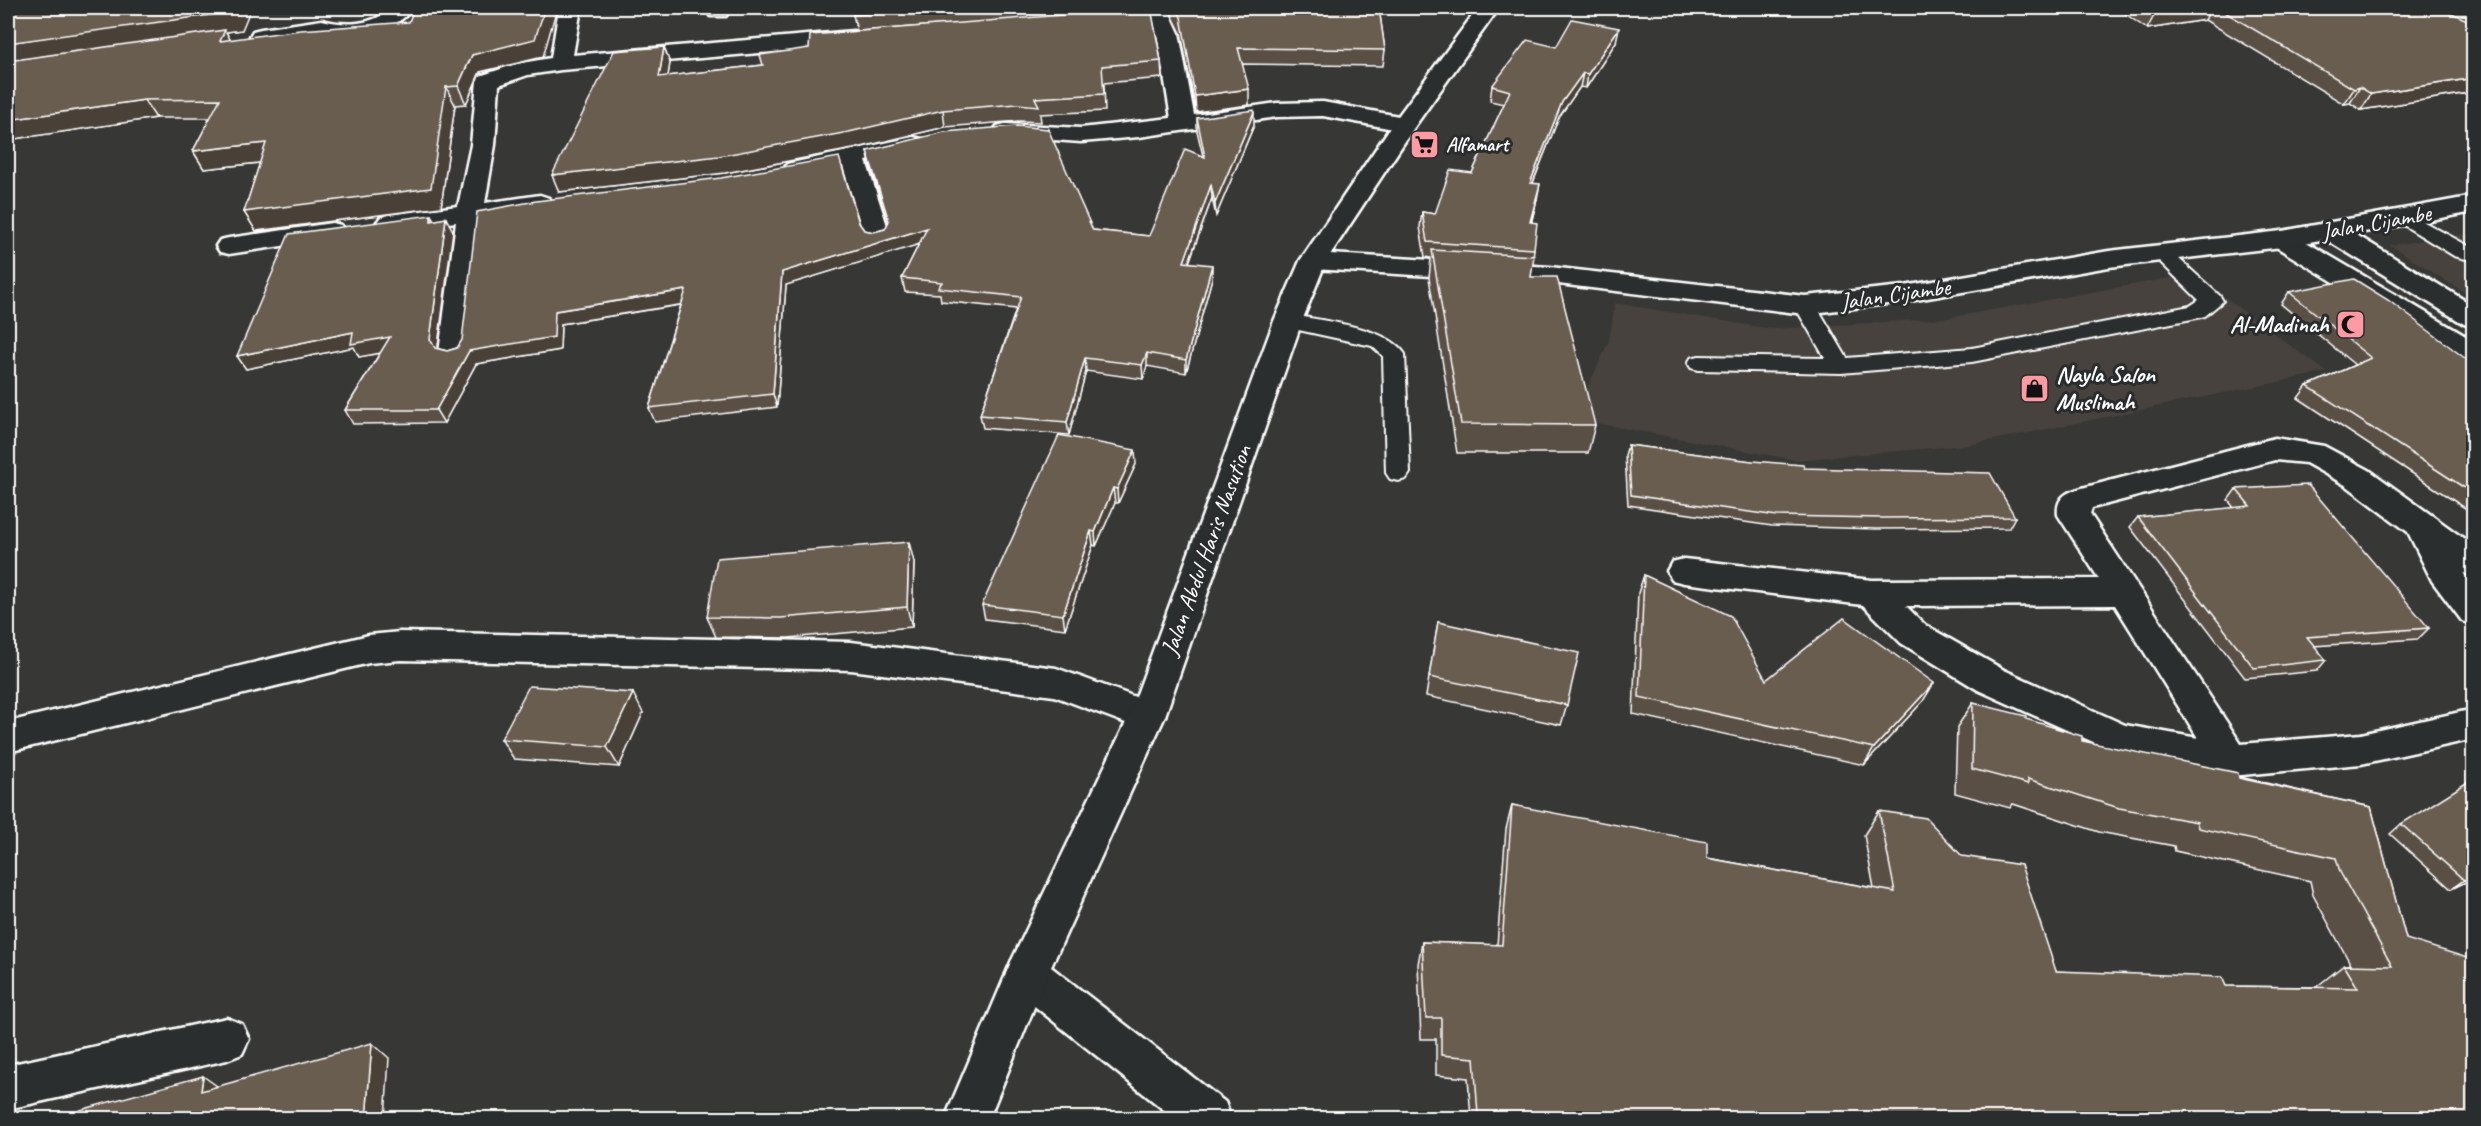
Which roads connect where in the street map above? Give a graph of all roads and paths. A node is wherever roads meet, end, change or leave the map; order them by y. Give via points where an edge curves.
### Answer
1 (402, 8) edge
2 (570, 8) edge
3 (1488, 8) edge
4 (322, 17) edge
5 (1083, 20) edge
6 (878, 36) edge
7 (240, 39) edge
8 (561, 63) junction
9 (1184, 124) junction
10 (1404, 124) junction
11 (977, 134) edge
12 (934, 139) edge
13 (853, 158) junction
14 (772, 174) edge
15 (568, 199) edge
16 (2474, 204) edge
17 (470, 212) junction
18 (2404, 217) junction
19 (2331, 231) junction
20 (877, 235) edge
21 (2282, 239) junction
22 (230, 246) dead end
23 (2161, 253) junction
24 (2474, 255) edge
25 (1313, 261) junction
26 (1805, 305) junction
27 (2474, 318) edge
28 (1288, 321) junction
29 (453, 353) edge
30 (2474, 354) edge
31 (1699, 363) dead end
32 (1841, 366) junction
33 (1398, 474) dead end
34 (2421, 526) junction
35 (2474, 564) edge
36 (1684, 571) dead end
37 (2125, 592) junction
38 (1872, 593) junction
39 (2474, 612) edge
40 (1147, 716) junction
41 (2474, 724) edge
42 (8, 737) edge
43 (2231, 760) junction
44 (1027, 974) junction
45 (227, 1039) dead end
46 (8, 1087) edge
47 (967, 1119) edge
48 (1209, 1119) edge

1 - 4 main road via 391,18 347,31
2 - 8 main road
3 - 10 main road, Jalan Abdul Haris Nasution
4 - 7 main road
5 - 9 main road via 1161,16 1168,33
6 - 8 main road
8 - 17 main road via 524,69 488,81 483,145
9 - 10 main road via 1278,110 1323,109
9 - 11 main road via 1081,135 1018,130
10 - 25 main road, Jalan Abdul Haris Nasution
12 - 13 main road
13 - 14 main road
13 - 20 main road
15 - 17 main road
16 - 18 main road, Jalan Cijambe
17 - 22 main road
17 - 29 main road
18 - 19 main road, Jalan Cijambe
18 - 24 lane via 2462,252
19 - 21 main road, Jalan Cijambe
19 - 27 main road
21 - 23 main road, Jalan Cijambe
21 - 30 main road
23 - 26 main road, Jalan Cijambe via 1905,294
23 - 32 lane via 2212,301 2197,311 1972,356
25 - 26 main road, Jalan Cijambe via 1550,275
25 - 28 main road, Jalan Abdul Haris Nasution
26 - 32 lane
28 - 33 lane via 1379,341 1394,354
28 - 40 main road, Jalan Abdul Haris Nasution
31 - 32 lane
34 - 35 main road
34 - 37 main road via 2358,478 2313,453 2275,448 2082,499 2073,505 2074,515
34 - 39 main road via 2444,572
36 - 38 main road
37 - 38 main road
37 - 43 main road
38 - 43 main road via 1913,634 1990,680 2120,739
40 - 42 main road via 1056,682 851,656 400,646 369,649
40 - 44 main road, Jalan Abdul Haris Nasution
41 - 43 main road via 2361,749
44 - 47 main road, Jalan Abdul Haris Nasution
44 - 48 main road
45 - 46 main road

